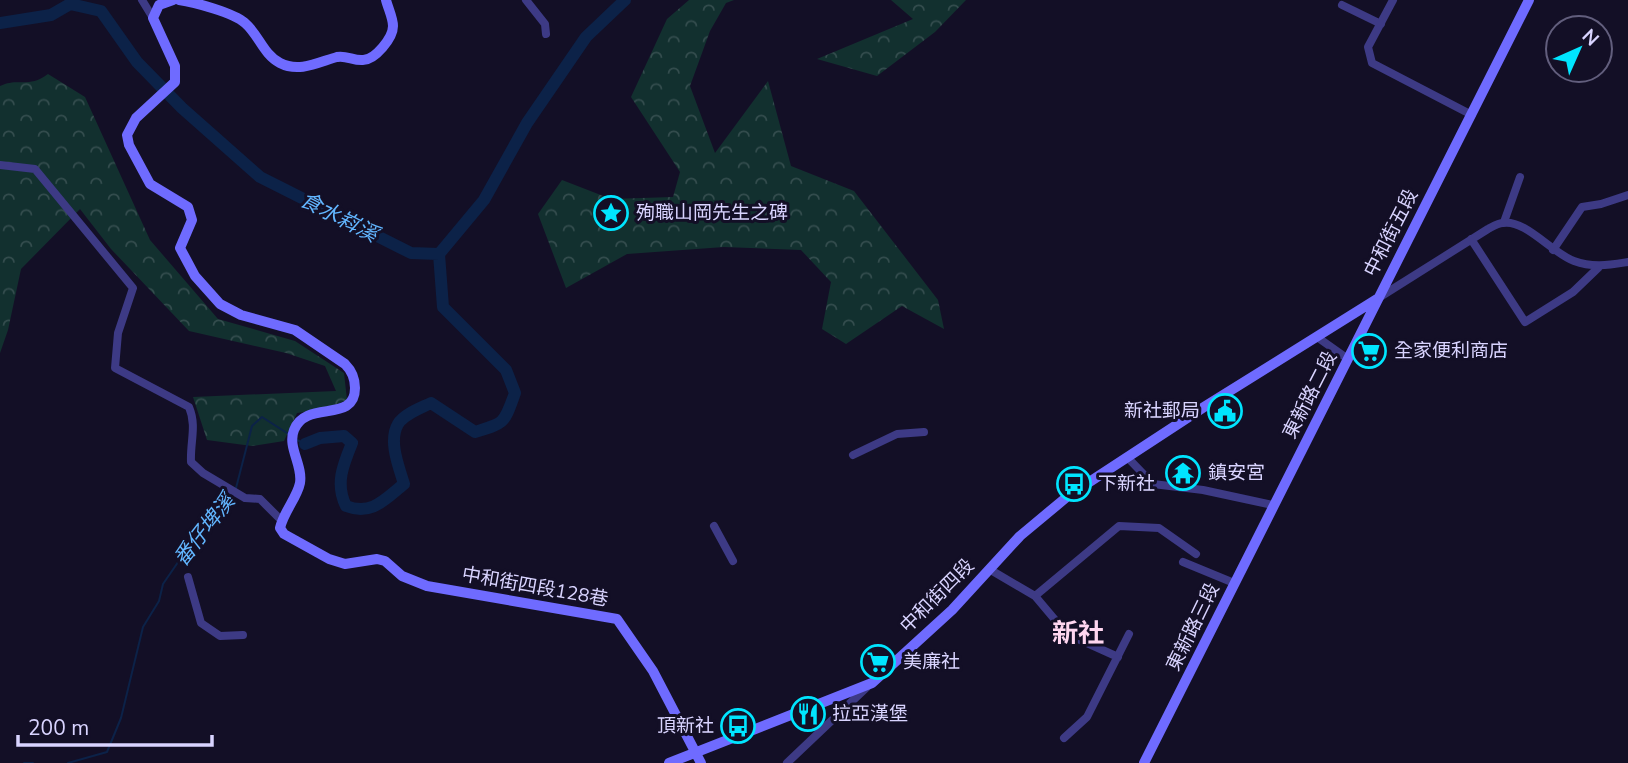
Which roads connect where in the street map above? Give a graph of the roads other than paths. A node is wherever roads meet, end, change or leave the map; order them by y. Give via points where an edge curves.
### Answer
1 (142, 0) edge
2 (173, 0) edge
3 (180, 0) edge
4 (386, 0) edge
5 (526, 0) edge
6 (1393, 0) edge
7 (1529, 0) edge
8 (1342, 5) dead end
9 (153, 18) junction
10 (1381, 24) junction
11 (546, 34) dead end
12 (1472, 115) junction
13 (0, 165) edge
14 (1520, 177) dead end
15 (1628, 195) edge
16 (1504, 222) junction
17 (1471, 239) junction
18 (1553, 250) junction
19 (1628, 262) edge
20 (1599, 267) junction
21 (1377, 299) junction
22 (1317, 337) junction
23 (1349, 359) junction
24 (1204, 407) joint
25 (924, 432) dead end
26 (853, 455) dead end
27 (1127, 457) junction
28 (1273, 505) junction
29 (282, 522) junction
30 (715, 526) dead end
31 (1196, 554) dead end
32 (733, 561) dead end
33 (1183, 562) dead end
34 (989, 569) junction
35 (188, 577) dead end
36 (1234, 583) junction
37 (1035, 596) junction
38 (1129, 634) dead end
39 (243, 635) dead end
40 (1118, 657) junction
41 (872, 682) junction
42 (1064, 738) dead end
43 (694, 751) junction
44 (669, 763) edge
45 (701, 763) edge
46 (787, 763) edge
47 (1144, 763) edge

1 - 9 street
2 - 9 street via 159,5
3 - 4 street via 233,16 245,23 280,63 304,67 341,56 369,59 392,32
5 - 11 street via 545,24
6 - 10 street
7 - 12 street, 中和街五段
8 - 10 street
9 - 29 street via 175,66 174,82 136,118 127,135 150,184 188,207 192,220 180,248 188,266 220,304 241,315 295,330 352,370 355,390 350,405 342,410 322,410 294,427 292,442 300,485
10 - 12 street via 1368,47 1372,63
12 - 21 street, 中和街五段
13 - 29 street via 36,169 133,288 118,333 115,368 189,407 194,434 191,462 245,498 260,499
14 - 16 street
15 - 18 street via 1582,207
16 - 17 street
16 - 18 street via 1521,225
17 - 20 street via 1525,322 1573,292
17 - 21 street
18 - 20 street
19 - 20 street
21 - 22 street, 中和街五段
21 - 23 street, 東新路二段
22 - 23 street
22 - 24 street, 中和街五段
23 - 28 street, 東新路二段
24 - 27 street, 中和街四段
25 - 26 street via 897,434
27 - 28 street via 1153,484 1203,489
27 - 34 street, 中和街四段 via 1068,496
28 - 36 street, 東新路三段
29 - 43 street, 中和街四段128巷 via 289,538 345,564 377,559 427,586 617,619 653,671
30 - 32 street
31 - 37 street via 1160,528 1119,526
33 - 36 street
34 - 37 street
34 - 41 street, 中和街四段 via 952,610
35 - 39 street via 201,623 220,636
36 - 47 street, 東新路三段
37 - 40 street via 1067,634
38 - 40 street
40 - 42 street via 1087,716
41 - 43 street, 中和街四段
41 - 46 street
43 - 44 street, 中和街四段
43 - 45 street, 中和街四段128巷

